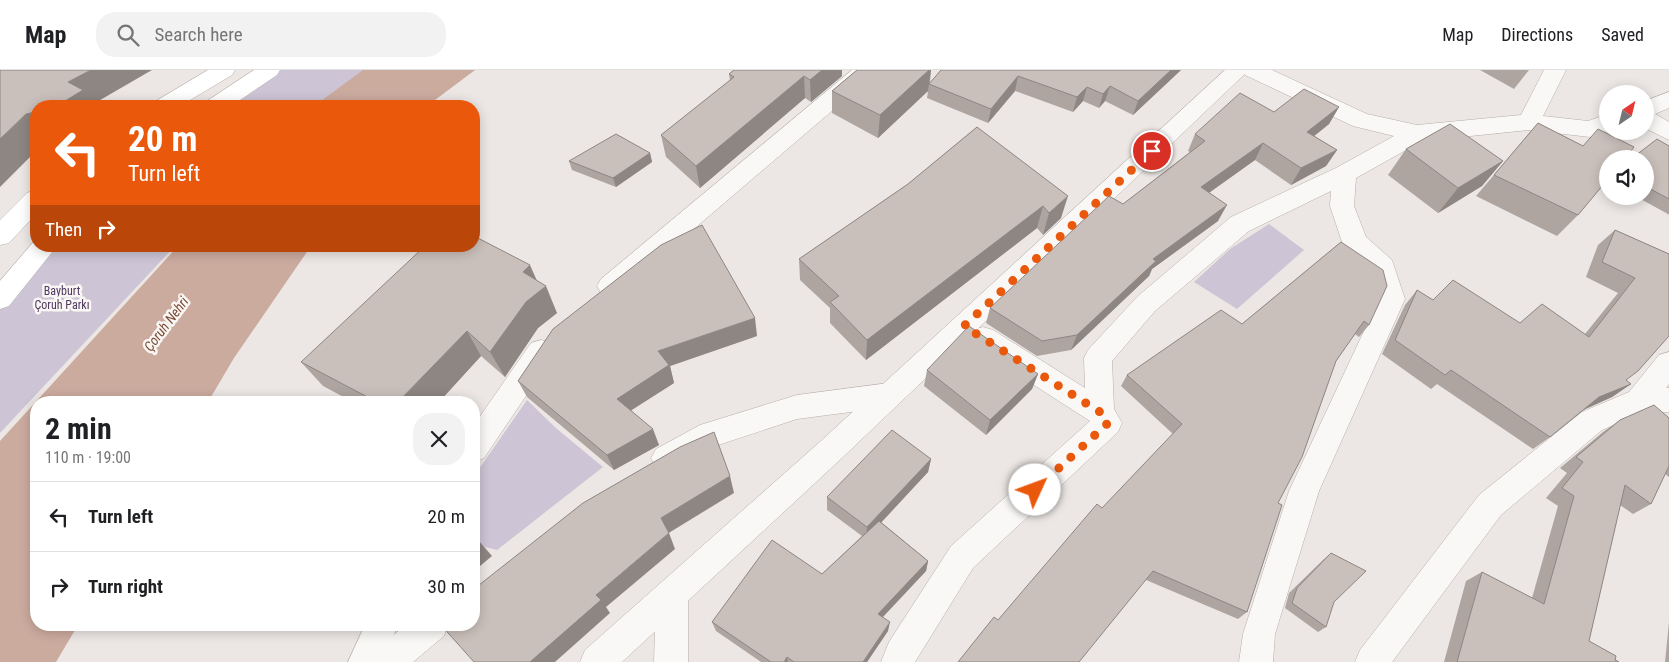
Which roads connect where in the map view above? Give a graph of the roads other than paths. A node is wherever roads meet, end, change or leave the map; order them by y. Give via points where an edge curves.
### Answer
1 (224, 70) edge
2 (269, 70) edge
3 (866, 70) edge
4 (1238, 70) edge
5 (1254, 70) edge
6 (1555, 70) edge
7 (174, 100) edge
8 (224, 100) edge
9 (1669, 100) edge
10 (1654, 106) edge
11 (1529, 122) junction
12 (1654, 123) edge
13 (1599, 125) edge
14 (1669, 132) edge
15 (1417, 133) junction
16 (1344, 174) junction
17 (30, 206) edge
18 (0, 236) edge
19 (40, 252) edge
20 (0, 299) edge
21 (596, 299) edge
22 (964, 326) junction
23 (558, 331) edge
24 (1669, 363) edge
25 (889, 394) junction
26 (1639, 400) junction
27 (1669, 400) edge
28 (1100, 412) junction
29 (480, 440) edge
30 (640, 473) edge
31 (672, 594) junction
32 (379, 631) edge
33 (425, 631) edge
34 (365, 662) edge
35 (387, 662) edge
36 (597, 662) edge
37 (671, 662) edge
38 (898, 662) edge
39 (1256, 662) edge
40 (1372, 662) edge

1 - 7 main road
2 - 8 main road
3 - 21 street
4 - 22 street
5 - 15 street via 1361,120
6 - 11 street
9 - 10 street
11 - 13 street via 1590,128
11 - 15 street
12 - 14 street
15 - 16 street
16 - 28 street via 1240,224 1146,304 1098,358
16 - 39 street via 1342,206 1355,242 1383,267 1392,299 1304,491 1259,634
17 - 18 main road
19 - 20 main road
22 - 25 street
22 - 28 street
23 - 29 street via 550,337
24 - 26 street
25 - 30 street via 797,407 717,432 700,438
25 - 31 street
26 - 27 street
26 - 40 street via 1592,422 1490,505
28 - 38 street via 1108,423 962,557
31 - 36 street
31 - 37 street
32 - 34 street
33 - 35 street

